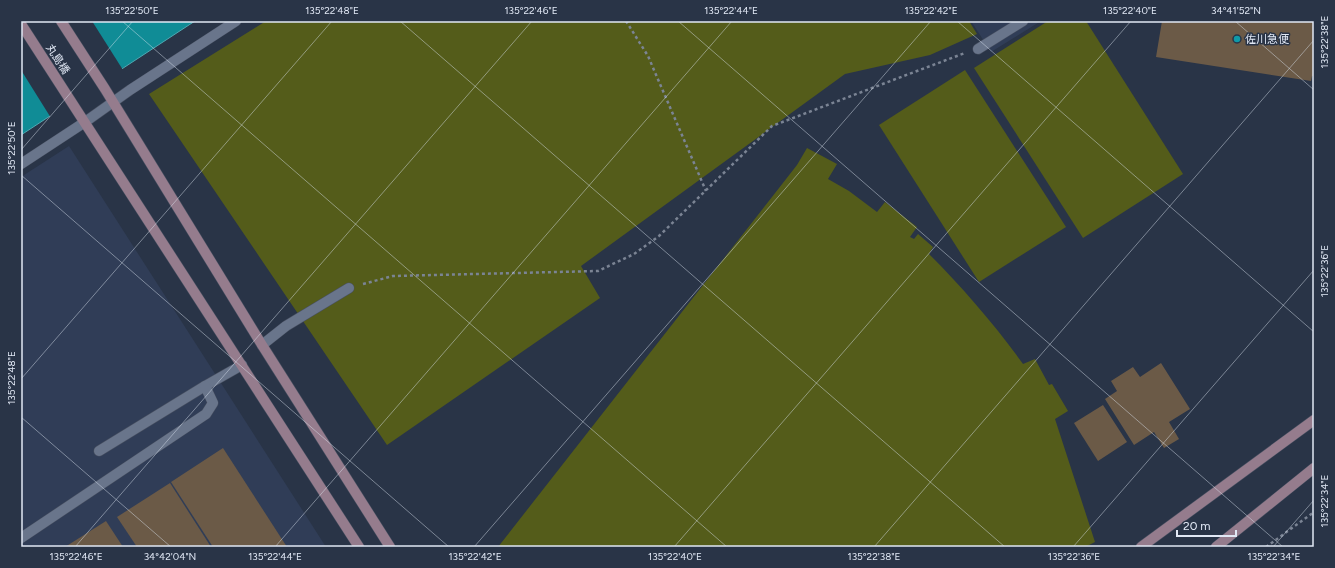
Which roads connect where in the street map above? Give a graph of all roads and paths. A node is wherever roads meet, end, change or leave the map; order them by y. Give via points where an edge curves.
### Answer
1 (61, 21) edge
2 (236, 21) edge
3 (626, 21) edge
4 (1023, 21) edge
5 (21, 24) edge
6 (978, 49) joint
7 (112, 103) junction
8 (85, 122) junction
9 (21, 164) edge
10 (706, 191) junction
11 (349, 288) joint
12 (262, 345) junction
13 (242, 365) junction
14 (205, 386) junction
15 (1314, 420) edge
16 (99, 451) dead end
17 (1314, 468) edge
18 (1314, 512) edge
19 (21, 538) edge
20 (359, 547) edge
21 (390, 547) edge
22 (1141, 547) edge
23 (1216, 547) edge
24 (1266, 547) edge

1 - 7 street, 丸島橋
2 - 7 street
3 - 10 path via 648,56
4 - 6 street
5 - 8 street, 丸島橋
6 - 10 path via 772,126
7 - 8 street
7 - 12 street, 丸島橋
8 - 9 street
8 - 13 street, 丸島橋
10 - 11 path via 659,236 634,254 598,271 393,276
11 - 12 street via 286,326
12 - 21 street, 丸島橋
13 - 14 street
13 - 20 street, 丸島橋
14 - 16 street
14 - 19 street via 213,403 206,414
15 - 22 street
17 - 23 street
18 - 24 path

